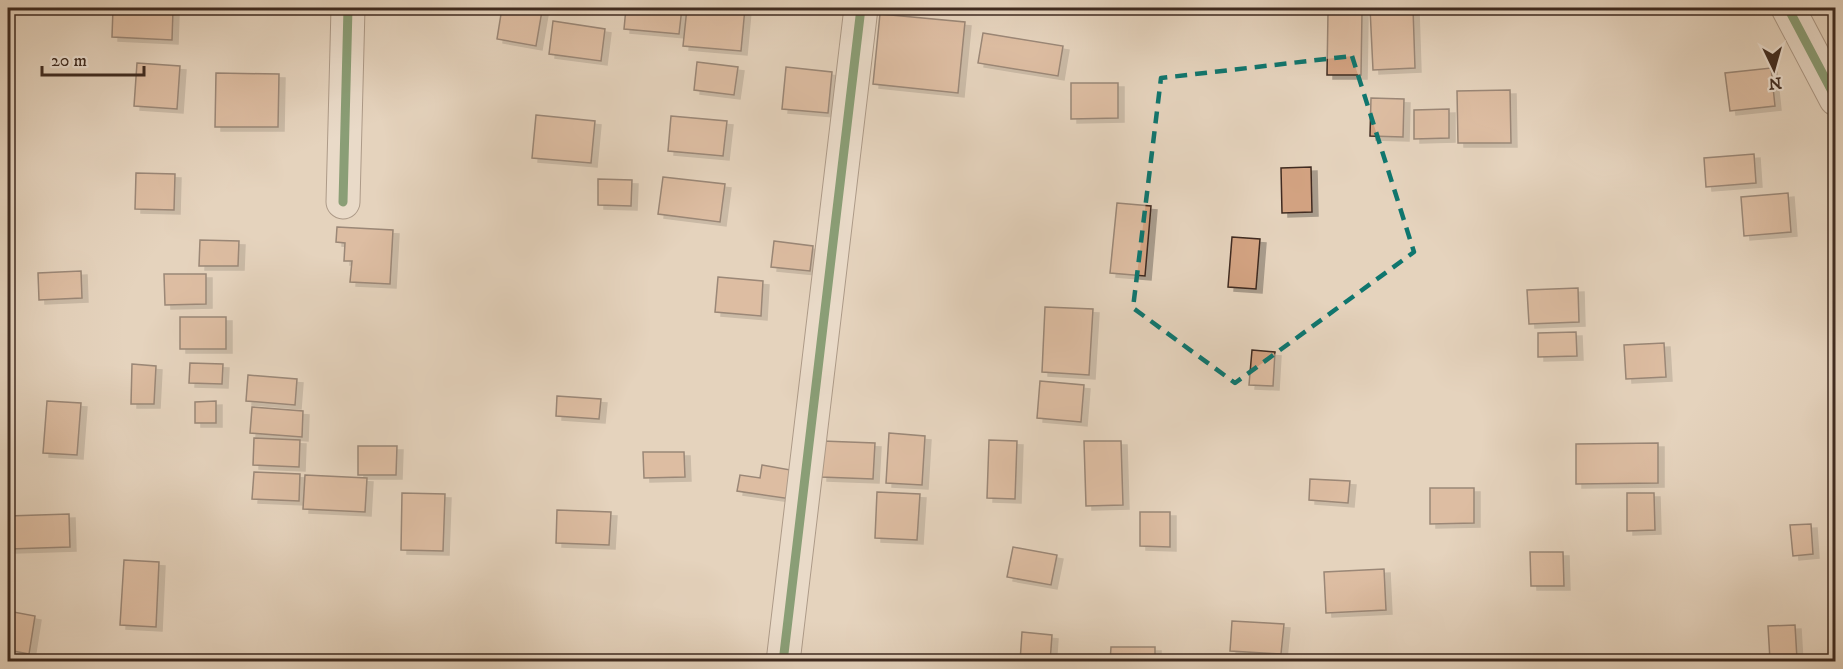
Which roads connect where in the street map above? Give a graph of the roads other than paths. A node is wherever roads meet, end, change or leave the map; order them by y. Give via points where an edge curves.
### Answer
1 (348, 8) edge
2 (861, 8) edge
3 (1788, 8) edge
4 (1836, 99) edge
5 (343, 202) dead end
6 (783, 662) edge

1 - 5 street
2 - 6 street
3 - 4 street

